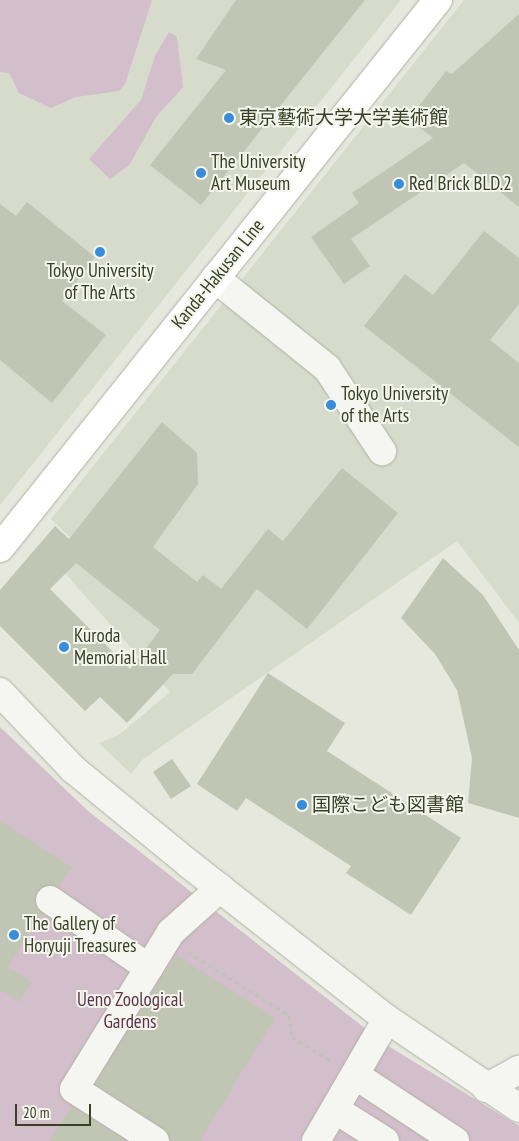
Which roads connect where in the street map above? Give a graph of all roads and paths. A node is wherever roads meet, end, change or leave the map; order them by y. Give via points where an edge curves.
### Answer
1 (438, 0) edge
2 (215, 278) junction
3 (382, 451) dead end
4 (0, 548) edge
5 (0, 692) edge
6 (220, 888) junction
7 (50, 900) dead end
8 (167, 939) junction
9 (149, 968) junction
10 (387, 1019) junction
11 (519, 1070) edge
12 (355, 1075) junction
13 (486, 1088) junction
14 (519, 1108) edge
15 (336, 1110) junction
16 (155, 1141) edge
17 (316, 1141) edge
18 (385, 1141) edge
19 (455, 1141) edge

1 - 2 main road, Kanda-Hakusan Line
2 - 3 street via 326,368
2 - 4 main road, Kanda-Hakusan Line
5 - 6 street via 73,769
6 - 8 street
6 - 10 street
7 - 9 street
8 - 9 street
8 - 12 path via 289,1015 292,1037
9 - 16 street via 74,1089
10 - 12 street
10 - 13 street
11 - 13 street
12 - 15 street
12 - 19 street
13 - 14 street
15 - 17 street
15 - 18 street

